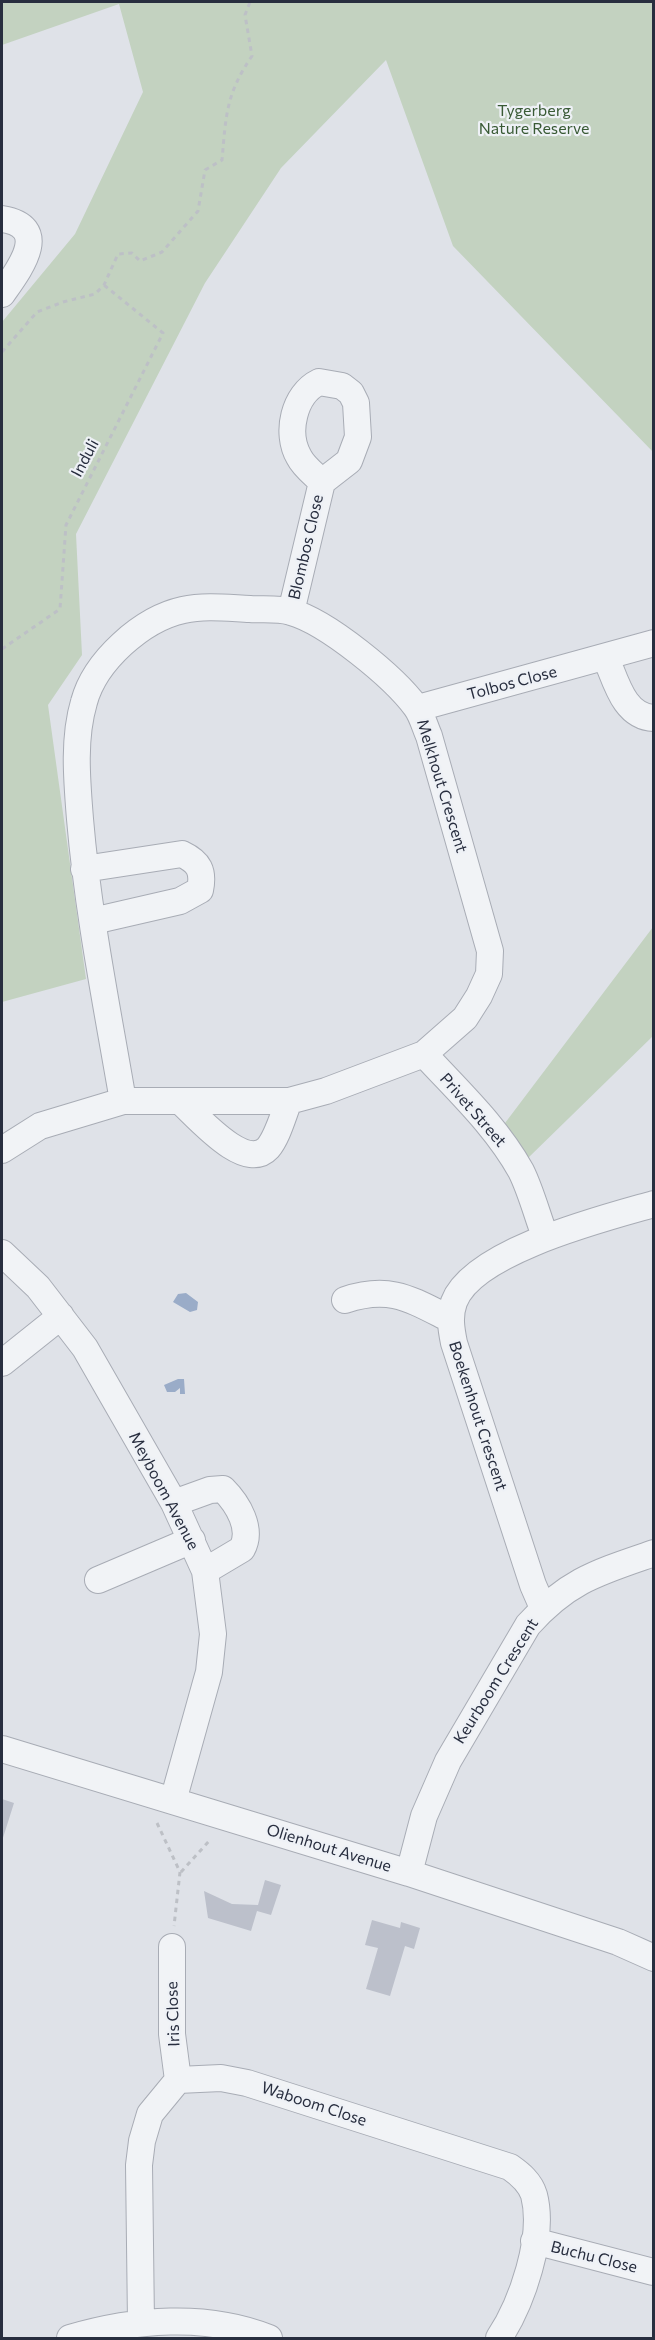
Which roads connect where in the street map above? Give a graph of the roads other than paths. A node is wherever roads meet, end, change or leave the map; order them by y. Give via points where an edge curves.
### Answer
1 (2, 219) edge
2 (2, 294) edge
3 (322, 482) dead end
4 (291, 612) junction
5 (654, 643) edge
6 (606, 658) junction
7 (418, 708) junction
8 (654, 718) edge
9 (84, 869) junction
10 (93, 921) junction
11 (424, 1053) junction
12 (123, 1101) junction
13 (180, 1101) junction
14 (289, 1101) junction
15 (2, 1150) edge
16 (654, 1204) edge
17 (545, 1236) junction
18 (2, 1253) edge
19 (345, 1300) dead end
20 (61, 1316) junction
21 (450, 1319) junction
22 (2, 1363) edge
23 (174, 1503) junction
24 (192, 1540) junction
25 (654, 1553) edge
26 (205, 1571) junction
27 (98, 1581) dead end
28 (543, 1608) junction
29 (2, 1749) edge
30 (172, 1801) junction
31 (409, 1873) junction
32 (172, 1947) road end
33 (654, 1958) edge
34 (178, 2080) junction
35 (534, 2241) junction
36 (653, 2272) edge
37 (141, 2323) junction
38 (70, 2338) edge
39 (269, 2338) edge
40 (499, 2338) edge

1 - 2 street via 21,226 30,244 19,270
3 - 4 street, Blombos Close
4 - 7 street, Melkhout Crescent via 349,646 387,675
4 - 9 street, Melkhout Crescent via 213,607 183,610 155,619 117,650 98,672 84,700 78,731
5 - 6 street, Tolbos Close
6 - 7 street, Tolbos Close
6 - 8 street via 627,705 635,713
7 - 11 street, Melkhout Crescent via 490,951 489,974 465,1018
9 - 10 street, Melkhout Crescent
9 - 10 street via 182,855 200,867 203,878 200,890 193,896
10 - 12 street, Melkhout Crescent
11 - 14 street, Melkhout Crescent
11 - 17 street, Privet Street via 509,1151 522,1174
12 - 13 street, Melkhout Crescent
12 - 15 street, Melkhout Crescent via 40,1126
13 - 14 street, Melkhout Crescent
13 - 14 street via 228,1145 248,1155 259,1155 267,1148
16 - 17 street, Boekenhout Crescent
17 - 21 street, Boekenhout Crescent via 467,1282 455,1300
18 - 20 street, Meyboom Avenue via 38,1287
19 - 21 street via 365,1293 388,1293
20 - 22 street
20 - 23 street, Meyboom Avenue via 85,1348
21 - 28 street, Boekenhout Crescent via 454,1343
23 - 24 street, Meyboom Avenue
23 - 26 street via 223,1489 244,1520 247,1533 242,1549
24 - 26 street, Meyboom Avenue
24 - 27 street
25 - 28 street, Keurboom Crescent via 573,1584
26 - 30 street, Meyboom Avenue via 213,1634 209,1672
28 - 31 street, Keurboom Crescent via 514,1647 448,1761 424,1816
29 - 30 street, Olienhout Avenue
30 - 31 street, Olienhout Avenue
31 - 33 street, Olienhout Avenue via 618,1942
32 - 34 street, Iris Close via 172,2034
34 - 35 street, Waboom Close via 221,2078 247,2083 510,2167 524,2178 533,2193
34 - 37 street via 150,2114 141,2149
35 - 36 street, Buchu Close
35 - 40 street, Waboom Close via 522,2291
37 - 38 street
37 - 39 street via 206,2322 245,2328

